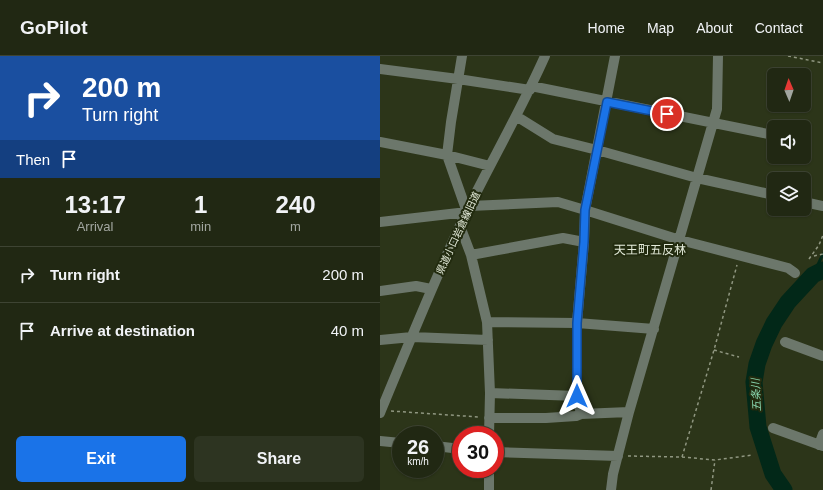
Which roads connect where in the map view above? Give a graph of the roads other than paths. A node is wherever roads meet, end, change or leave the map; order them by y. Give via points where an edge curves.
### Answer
1 (462, 56) edge
2 (545, 56) edge
3 (616, 56) edge
4 (718, 56) edge
5 (380, 69) edge
6 (458, 79) junction
7 (530, 88) junction
8 (607, 102) junction
9 (516, 116) junction
10 (713, 123) junction
11 (767, 134) edge
12 (380, 142) edge
13 (597, 150) junction
14 (447, 155) junction
15 (490, 166) junction
16 (697, 178) junction
17 (767, 193) edge
18 (811, 203) edge
19 (823, 206) edge
20 (468, 209) junction
21 (585, 210) junction
22 (380, 222) edge
23 (460, 226) junction
24 (680, 240) junction
25 (584, 242) junction
26 (471, 255) junction
27 (795, 273) dead end
28 (431, 289) junction
29 (380, 291) edge
30 (487, 322) junction
31 (577, 323) junction
32 (654, 329) junction
33 (412, 337) junction
34 (380, 340) edge
35 (488, 340) junction
36 (784, 342) dead end
37 (823, 356) edge
38 (490, 393) junction
39 (577, 396) junction
40 (381, 412) edge
41 (629, 412) junction
42 (581, 414) junction
43 (489, 418) junction
44 (489, 426) edge
45 (773, 428) dead end
46 (823, 434) edge
47 (380, 441) edge
48 (392, 442) edge
49 (821, 445) edge
50 (504, 452) edge
51 (618, 456) junction
52 (489, 478) edge
53 (489, 490) edge
54 (611, 490) edge

1 - 6 street
2 - 7 street, 県道小口岩倉線旧道
3 - 8 street
4 - 10 street via 717,109
5 - 6 street
6 - 7 street
6 - 14 street
7 - 8 street
7 - 9 street, 県道小口岩倉線旧道
8 - 10 street
8 - 13 street
9 - 13 street via 553,139
9 - 15 street, 県道小口岩倉線旧道
10 - 11 street
10 - 16 street
12 - 14 street
13 - 16 street
13 - 21 street
14 - 15 street
14 - 20 street
15 - 20 street, 県道小口岩倉線旧道
16 - 17 street
16 - 24 street
18 - 19 street
20 - 21 street via 558,202
20 - 22 street
20 - 23 street, 県道小口岩倉線旧道
21 - 24 street
21 - 25 street
23 - 26 street
23 - 28 street, 県道小口岩倉線旧道
24 - 27 street via 788,268
24 - 32 street
25 - 26 street via 563,238
25 - 31 street
26 - 30 street
28 - 29 street via 416,286
28 - 33 street, 県道小口岩倉線旧道
30 - 31 street
30 - 35 street
31 - 32 street
31 - 39 street
32 - 41 street
33 - 34 street
33 - 35 street
33 - 40 street, 県道小口岩倉線旧道
35 - 38 street
36 - 37 street
38 - 39 street
38 - 43 street
39 - 42 street
41 - 42 street
41 - 51 street
42 - 43 street via 546,418
43 - 44 street
45 - 49 street
46 - 49 street
47 - 48 street
50 - 51 street
51 - 54 street
52 - 53 street

